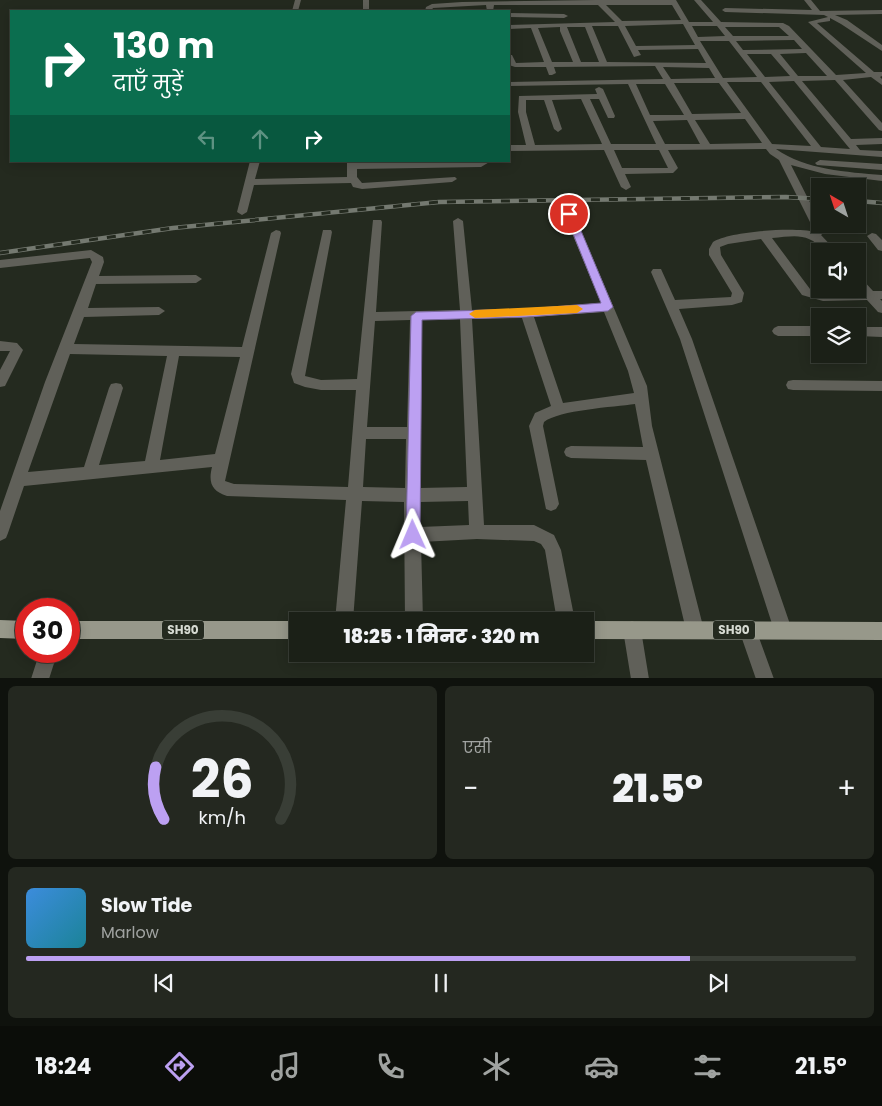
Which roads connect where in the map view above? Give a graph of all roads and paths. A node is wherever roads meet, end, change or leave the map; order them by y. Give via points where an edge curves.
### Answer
1 (697, 0) edge
2 (721, 0) edge
3 (807, 0) edge
4 (531, 1) edge
5 (567, 1) edge
6 (599, 1) edge
7 (636, 1) edge
8 (674, 1) edge
9 (491, 3) junction
10 (462, 5) edge
11 (428, 10) edge
12 (490, 10) edge
13 (726, 10) junction
14 (774, 11) junction
15 (820, 12) junction
16 (868, 12) junction
17 (882, 12) edge
18 (510, 15) edge
19 (534, 16) junction
20 (564, 16) dead end
21 (837, 19) junction
22 (882, 21) edge
23 (619, 23) junction
24 (686, 23) junction
25 (587, 24) junction
26 (563, 25) junction
27 (720, 25) junction
28 (734, 25) junction
29 (534, 26) junction
30 (784, 26) junction
31 (510, 27) edge
32 (881, 36) edge
33 (729, 38) junction
34 (761, 38) junction
35 (796, 38) junction
36 (695, 39) junction
37 (871, 39) junction
38 (700, 47) junction
39 (633, 48) junction
40 (882, 49) edge
41 (808, 51) junction
42 (740, 52) junction
43 (773, 52) junction
44 (510, 60) edge
45 (604, 64) junction
46 (642, 64) junction
47 (658, 64) junction
48 (549, 65) junction
49 (578, 65) junction
50 (711, 66) junction
51 (878, 74) edge
52 (835, 78) junction
53 (797, 79) junction
54 (721, 80) junction
55 (763, 80) junction
56 (668, 81) junction
57 (596, 82) junction
58 (631, 82) junction
59 (555, 83) junction
60 (882, 83) edge
61 (510, 84) edge
62 (584, 96) junction
63 (602, 96) junction
64 (547, 97) junction
65 (611, 116) dead end
66 (746, 116) junction
67 (690, 117) junction
68 (647, 118) junction
69 (882, 128) edge
70 (558, 129) dead end
71 (882, 141) edge
72 (849, 142) junction
73 (766, 146) junction
74 (707, 147) junction
75 (510, 148) edge
76 (531, 148) junction
77 (610, 148) junction
78 (664, 148) junction
79 (818, 149) junction
80 (857, 152) junction
81 (882, 154) edge
82 (783, 158) junction
83 (255, 162) edge
84 (484, 162) edge
85 (798, 163) junction
86 (352, 164) edge
87 (882, 167) edge
88 (620, 172) junction
89 (452, 178) dead end
90 (882, 178) edge
91 (352, 180) junction
92 (250, 182) junction
93 (626, 187) dead end
94 (242, 212) dead end
95 (569, 214) dead end
96 (811, 214) edge
97 (458, 221) dead end
98 (377, 222) dead end
99 (327, 232) dead end
100 (276, 233) dead end
101 (764, 235) junction
102 (872, 236) dead end
103 (822, 243) edge
104 (882, 247) edge
105 (0, 264) edge
106 (657, 272) dead end
107 (196, 279) dead end
108 (92, 280) junction
109 (876, 295) edge
110 (671, 305) junction
111 (608, 307) junction
112 (882, 309) edge
113 (159, 311) dead end
114 (80, 313) junction
115 (526, 313) junction
116 (466, 315) junction
117 (416, 316) junction
118 (369, 317) junction
119 (778, 331) dead end
120 (811, 332) edge
121 (866, 332) edge
122 (882, 332) edge
123 (0, 346) edge
124 (66, 349) junction
125 (174, 350) junction
126 (246, 352) junction
127 (0, 382) edge
128 (364, 384) junction
129 (793, 385) dead end
130 (882, 386) edge
131 (116, 388) dead end
132 (641, 398) junction
133 (560, 411) junction
134 (360, 433) junction
135 (414, 433) junction
136 (571, 452) dead end
137 (652, 454) junction
138 (221, 460) junction
139 (151, 467) junction
140 (89, 474) junction
141 (18, 480) junction
142 (355, 493) junction
143 (476, 494) junction
144 (412, 495) junction
145 (551, 504) dead end
146 (0, 532) edge
147 (477, 532) junction
148 (413, 535) junction
149 (345, 612) edge
150 (414, 612) edge
151 (564, 612) edge
152 (0, 629) edge
153 (15, 630) edge
154 (80, 630) edge
155 (289, 630) edge
156 (594, 630) edge
157 (632, 630) junction
158 (695, 630) junction
159 (748, 630) junction
160 (783, 630) junction
161 (882, 631) edge
162 (45, 663) edge
163 (40, 678) edge
164 (640, 678) edge
165 (764, 678) edge

1 - 27 street
2 - 13 street
3 - 15 street
4 - 5 street
4 - 9 street
4 - 19 street
5 - 6 street
6 - 7 street
6 - 23 street
7 - 8 street
8 - 24 street
9 - 10 street
9 - 12 street
10 - 11 street via 432,6
13 - 14 street
13 - 28 street
14 - 15 street
14 - 30 street
15 - 16 street
15 - 21 street
16 - 17 street
16 - 22 street
18 - 19 street
19 - 20 street
21 - 37 street
21 - 51 street via 812,22
23 - 24 street
23 - 25 street
23 - 39 street
24 - 27 street
24 - 36 street
25 - 26 street
25 - 45 street
26 - 29 street
26 - 49 street
27 - 28 street
27 - 33 street
28 - 30 street
29 - 31 street
29 - 48 street
30 - 35 street
32 - 37 street
33 - 34 street
33 - 36 street
33 - 42 street
34 - 35 street
34 - 43 street
35 - 41 street
36 - 38 street
37 - 40 street
38 - 39 street
38 - 50 street
39 - 46 street
41 - 43 street
41 - 52 street
42 - 43 street
42 - 55 street
43 - 53 street
44 - 48 street via 515,65
45 - 46 street
45 - 49 street
46 - 47 street
47 - 50 street
47 - 56 street
48 - 49 street
48 - 59 street
50 - 54 street
51 - 52 street
51 - 60 street
52 - 53 street
52 - 69 street
53 - 55 street
53 - 72 street
54 - 55 street
54 - 56 street
54 - 66 street
55 - 79 street
56 - 58 street
56 - 67 street
57 - 58 street
57 - 59 street
57 - 63 street
58 - 68 street
59 - 61 street
62 - 63 street
62 - 64 street
62 - 77 street
63 - 65 street
64 - 70 street
64 - 76 street via 522,98 518,112
66 - 67 street
66 - 73 street
67 - 68 street
67 - 74 street
68 - 78 street
71 - 72 street
72 - 80 street
73 - 74 street
73 - 79 street
73 - 82 street
74 - 78 street
75 - 76 street
76 - 77 street
77 - 78 street
77 - 88 street
78 - 88 street via 672,170
79 - 80 street
80 - 81 street
82 - 85 street
82 - 96 street
83 - 92 street
84 - 86 street
85 - 87 street
85 - 90 street via 838,173
86 - 91 street
88 - 93 street
89 - 91 street via 362,186
91 - 92 street
92 - 94 street
95 - 111 street
97 - 116 street
98 - 118 street
99 - 128 street via 299,379 318,384
100 - 126 street
101 - 103 street via 813,235
101 - 109 street via 806,292 821,297
101 - 110 street via 716,244 715,255 738,293 738,299
102 - 104 street
105 - 108 street via 91,254 97,257 98,262
106 - 110 street
107 - 108 street
108 - 114 street
109 - 112 street
110 - 160 street via 686,339
111 - 115 street
111 - 132 street via 635,371
113 - 114 street
114 - 124 street
115 - 116 street
115 - 133 street
116 - 117 street
116 - 143 street
117 - 118 street
117 - 135 street
118 - 128 street
119 - 120 street
121 - 122 street
123 - 127 street via 13,346 17,350
124 - 125 street
124 - 141 street
125 - 126 street
125 - 139 street
126 - 138 street
128 - 134 street
129 - 130 street
131 - 140 street
132 - 133 street
132 - 137 street
133 - 145 street via 543,414 536,426
134 - 135 street
134 - 142 street
135 - 144 street
136 - 137 street
137 - 158 street
138 - 139 street
138 - 142 street via 216,480 224,489
139 - 140 street
140 - 141 street
141 - 146 street
142 - 144 street
142 - 149 street
143 - 144 street
143 - 147 street
144 - 148 street
147 - 148 street
147 - 151 street via 534,533 550,540
148 - 150 street
152 - 153 main road
154 - 155 main road, SH90
156 - 157 main road, SH90
157 - 158 main road, SH90
157 - 164 street
158 - 159 main road, SH90
159 - 160 main road, SH90
159 - 165 street
160 - 161 main road, SH90
162 - 163 street

